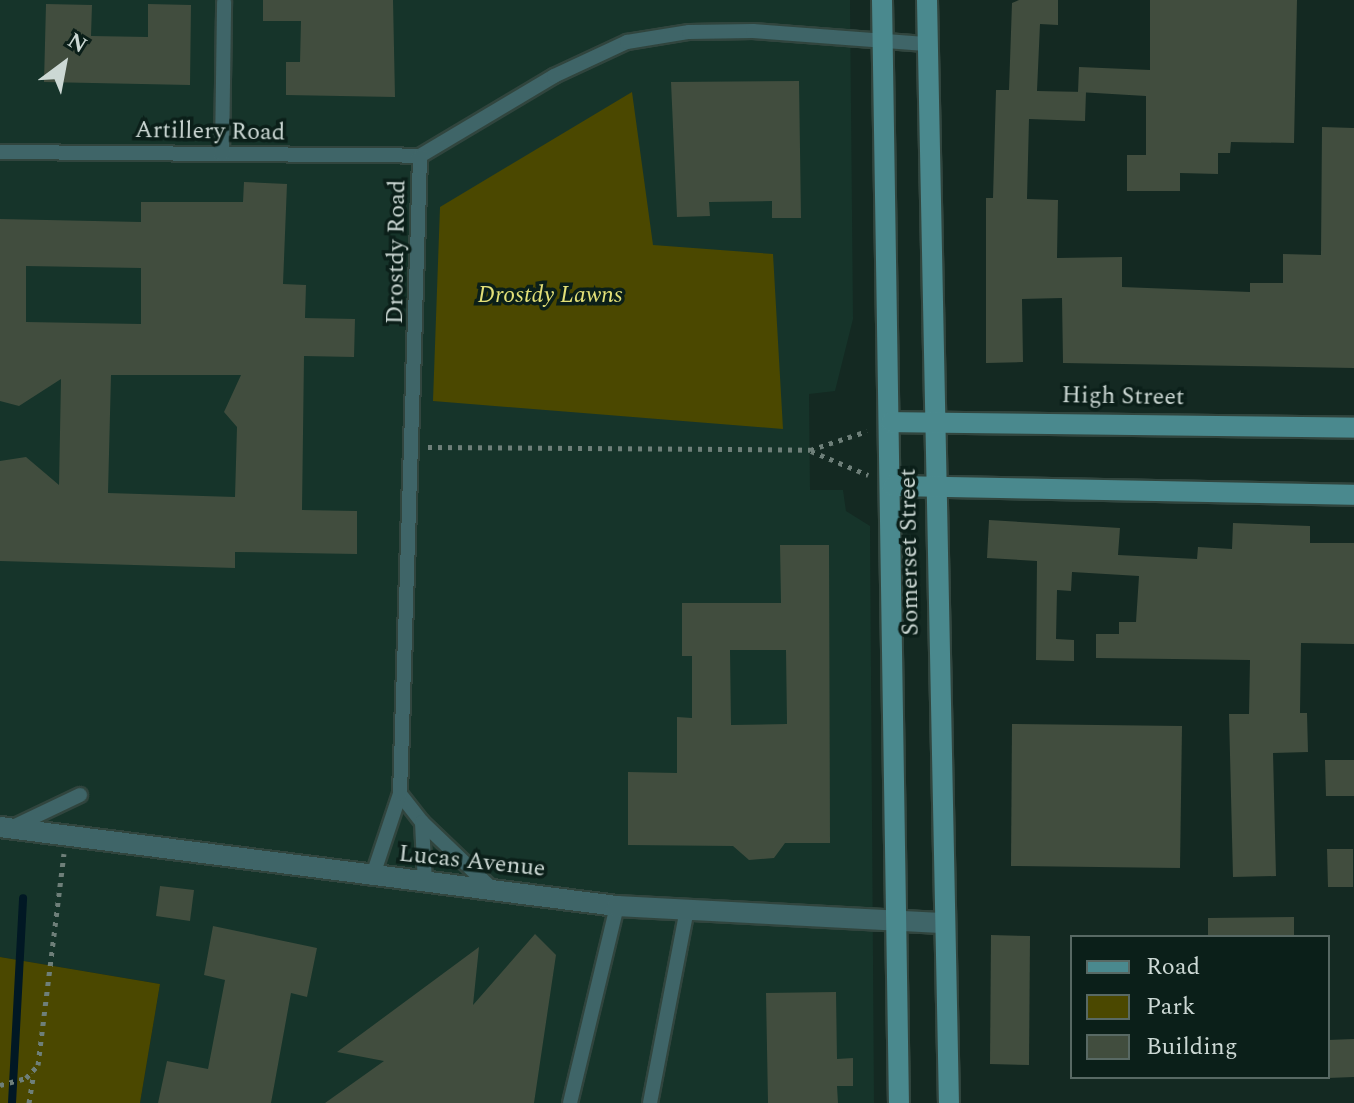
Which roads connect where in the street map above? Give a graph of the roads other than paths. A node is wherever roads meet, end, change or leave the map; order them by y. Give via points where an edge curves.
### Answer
1 (882, 0) edge
2 (927, 0) edge
3 (224, 2) dead end
4 (883, 41) junction
5 (926, 44) junction
6 (0, 152) edge
7 (222, 154) junction
8 (420, 156) junction
9 (934, 419) junction
10 (891, 422) junction
11 (1354, 428) edge
12 (893, 486) junction
13 (936, 489) junction
14 (1354, 495) edge
15 (400, 794) junction
16 (80, 795) dead end
17 (422, 822) junction
18 (8, 826) edge
19 (372, 878) junction
20 (425, 883) junction
21 (492, 889) junction
22 (617, 906) junction
23 (687, 909) junction
24 (896, 919) junction
25 (941, 923) junction
26 (570, 1103) edge
27 (650, 1103) edge
28 (899, 1103) edge
29 (949, 1103) edge

1 - 4 main road, Somerset Street
2 - 5 main road, Somerset Street
3 - 7 lane
4 - 5 lane, Drostdy Road
4 - 8 lane, Drostdy Road via 753,31 689,32 627,42 554,76
4 - 10 main road, Somerset Street
5 - 9 main road, Somerset Street
6 - 7 lane, Artillery Road
7 - 8 lane, Artillery Road
8 - 15 lane, Drostdy Road via 415,447
9 - 10 main road, High Street
9 - 11 main road, High Street
9 - 13 main road, Somerset Street
10 - 12 main road, Somerset Street
12 - 13 main road
12 - 24 main road, Somerset Street
13 - 14 main road
13 - 25 main road, Somerset Street
15 - 17 lane
15 - 19 lane, Drostdy Road
16 - 18 lane
17 - 20 lane
17 - 21 lane
18 - 19 street, Lucas Avenue
19 - 20 street, Lucas Avenue
20 - 21 street, Lucas Avenue
21 - 22 street, Lucas Avenue
22 - 23 street, Lucas Avenue
22 - 26 lane
23 - 24 street, Lucas Avenue
23 - 27 lane
24 - 25 street, Lucas Avenue
24 - 28 main road, Somerset Street
25 - 29 main road, Somerset Street

